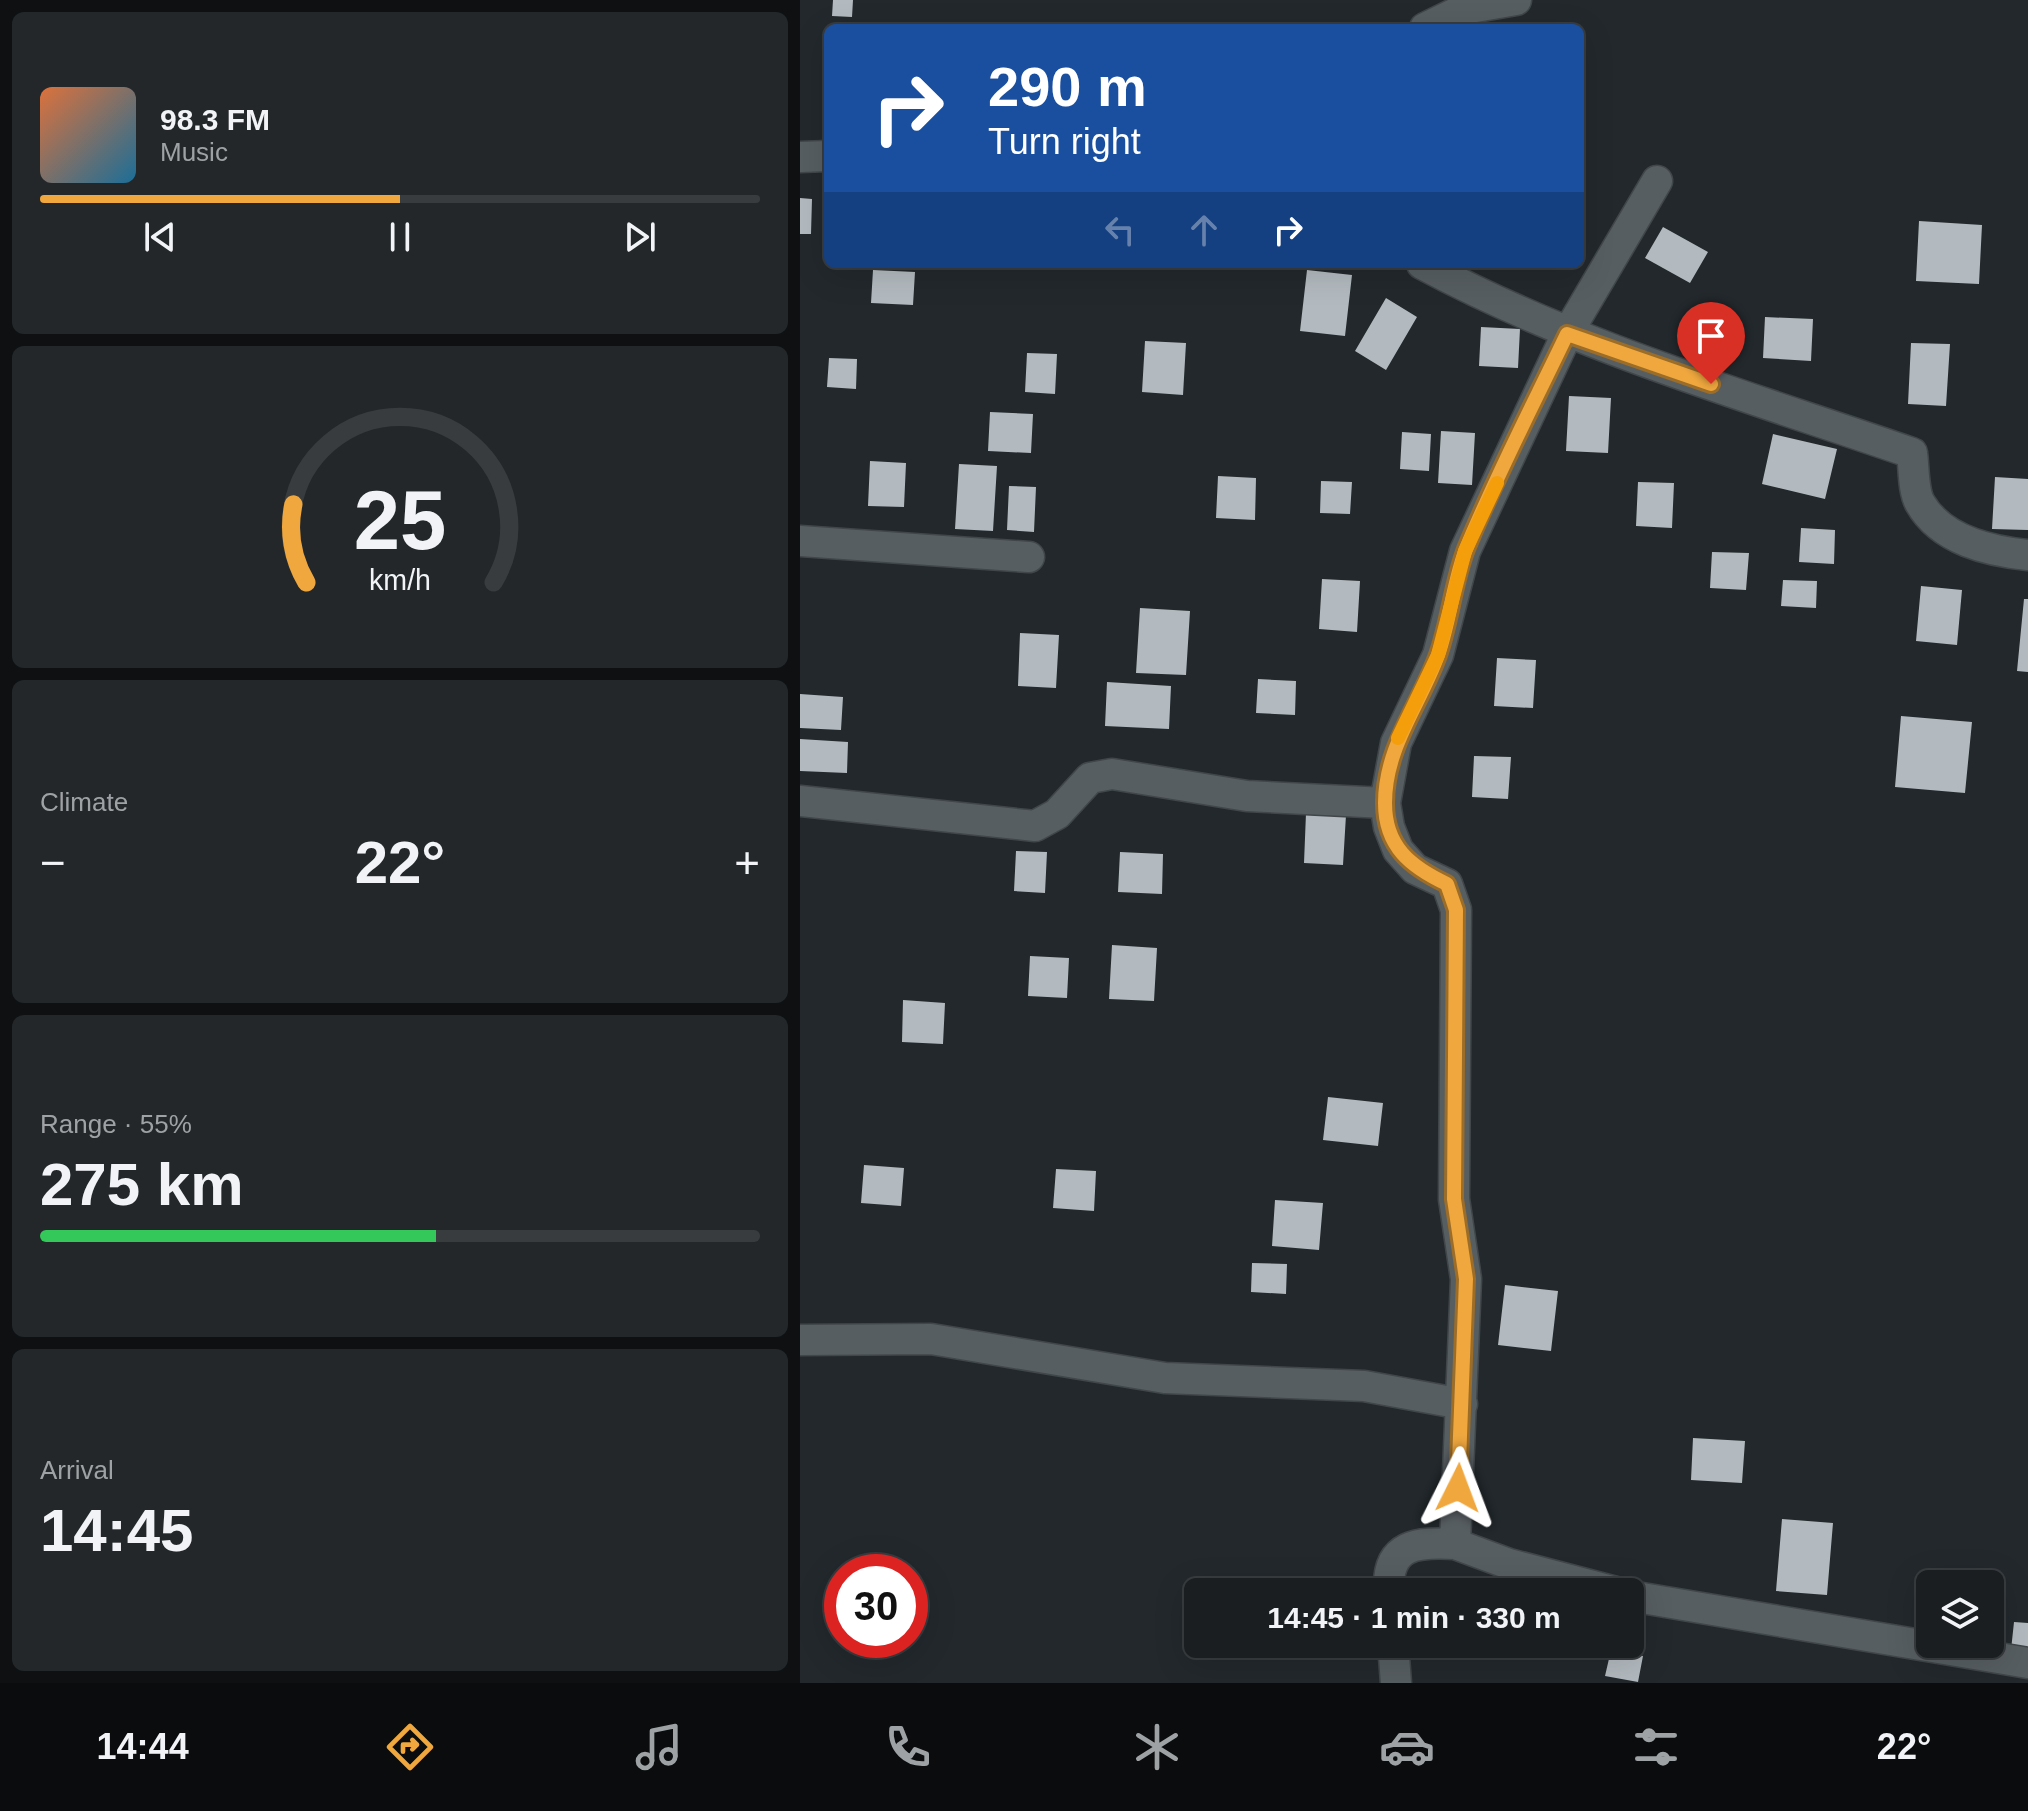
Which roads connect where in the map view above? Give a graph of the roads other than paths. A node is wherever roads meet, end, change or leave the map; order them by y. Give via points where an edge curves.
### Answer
1 (1516, 0) edge
2 (1433, 24) edge
3 (824, 156) edge
4 (800, 157) edge
5 (1657, 181) dead end
6 (1429, 268) edge
7 (1567, 334) junction
8 (800, 541) edge
9 (2028, 555) edge
10 (1029, 557) dead end
11 (800, 801) edge
12 (1385, 803) junction
13 (800, 1340) edge
14 (1462, 1404) junction
15 (1455, 1544) junction
16 (1389, 1578) edge
17 (1562, 1578) edge
18 (1644, 1598) edge
19 (1394, 1658) edge
20 (2028, 1663) edge
21 (1396, 1683) edge

1 - 2 street via 1464,9
3 - 4 street
5 - 7 street
6 - 7 street
7 - 9 street via 1912,453 1918,501 1945,533 2003,553
7 - 12 street via 1465,551 1438,655 1396,743
8 - 10 street
11 - 12 street via 1035,826 1057,814 1090,778 1112,774 1247,796
12 - 14 street via 1398,850 1415,869 1447,884 1456,910 1454,1199 1466,1279
13 - 14 street via 931,1339 1165,1378 1364,1386
14 - 15 street
15 - 16 street via 1417,1542 1400,1555
15 - 17 street
18 - 20 street
19 - 21 street

